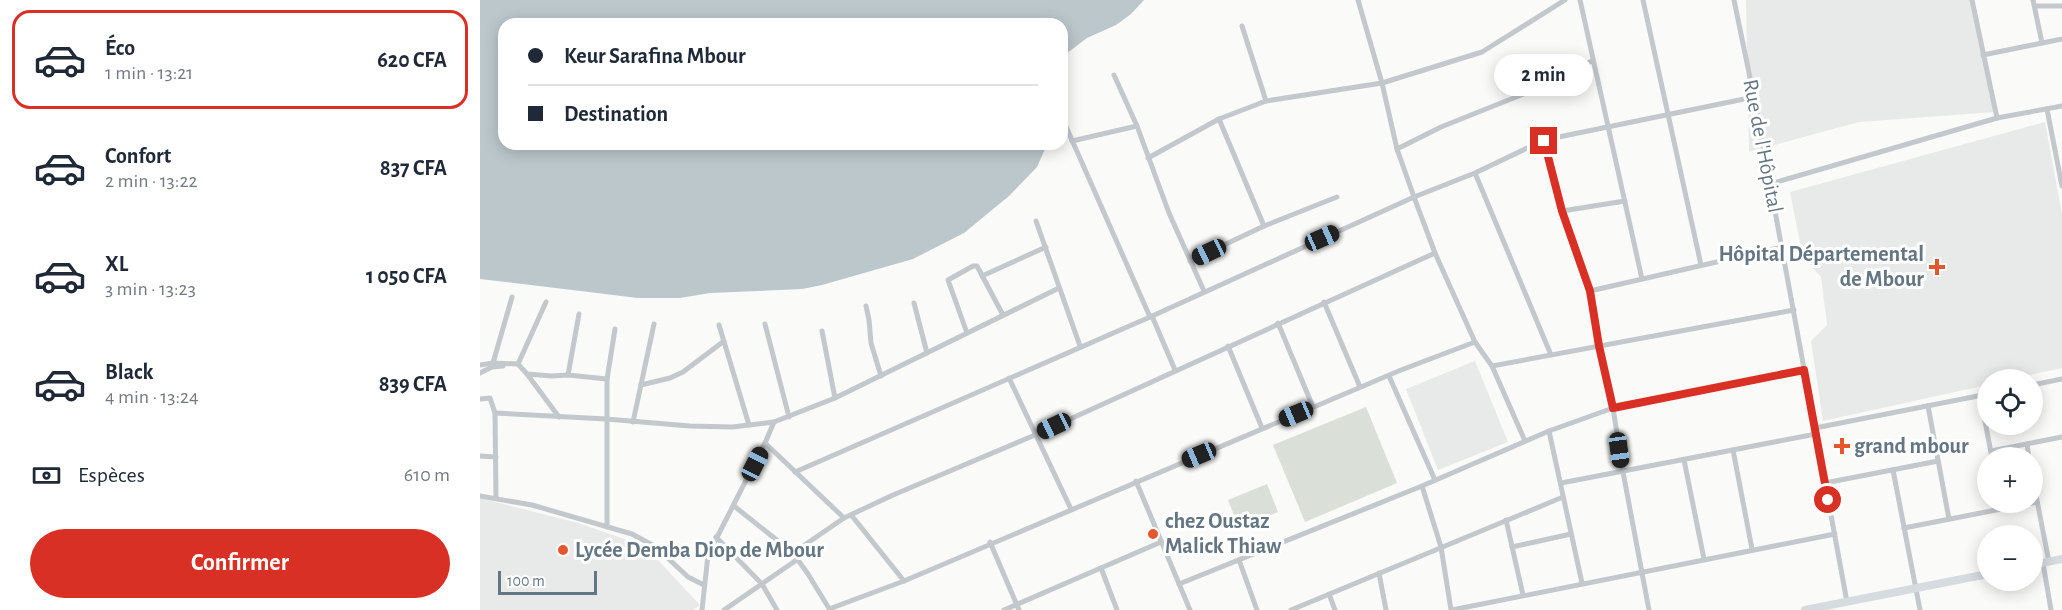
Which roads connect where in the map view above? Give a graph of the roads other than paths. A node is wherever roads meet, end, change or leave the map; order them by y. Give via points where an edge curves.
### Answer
1 (1358, 0) edge
2 (1565, 0) edge
3 (1580, 0) edge
4 (1643, 0) edge
5 (1734, 0) edge
6 (1972, 0) edge
7 (2034, 3) edge
8 (2062, 6) edge
9 (1242, 26) dead end
10 (2062, 39) edge
11 (2042, 43) junction
12 (1983, 55) junction
13 (1592, 61) junction
14 (1114, 75) dead end
15 (1382, 82) junction
16 (1754, 97) junction
17 (1266, 101) junction
18 (2062, 106) edge
19 (2048, 109) junction
20 (1667, 115) junction
21 (1997, 118) junction
22 (1219, 119) junction
23 (1137, 126) junction
24 (1608, 127) junction
25 (1068, 132) edge
26 (1072, 141) junction
27 (1544, 141) junction
28 (1397, 149) junction
29 (1148, 158) junction
30 (1475, 173) junction
31 (1770, 184) junction
32 (2062, 186) edge
33 (1337, 197) dead end
34 (1414, 197) junction
35 (1625, 201) junction
36 (1562, 211) junction
37 (1036, 221) dead end
38 (1264, 226) junction
39 (1047, 247) junction
40 (1782, 247) junction
41 (1435, 253) junction
42 (1190, 261) junction
43 (1701, 265) junction
44 (982, 276) junction
45 (1642, 279) junction
46 (1059, 288) junction
47 (1204, 291) junction
48 (1590, 291) junction
49 (512, 297) dead end
50 (546, 302) dead end
51 (1324, 302) junction
52 (914, 303) dead end
53 (866, 306) dead end
54 (1794, 310) junction
55 (579, 314) dead end
56 (1003, 315) junction
57 (1151, 316) junction
58 (1278, 323) junction
59 (654, 324) dead end
60 (765, 324) dead end
61 (719, 326) dead end
62 (615, 329) dead end
63 (822, 331) dead end
64 (967, 333) junction
65 (724, 341) junction
66 (1474, 342) junction
67 (1080, 346) junction
68 (1228, 346) junction
69 (1599, 346) junction
70 (927, 353) junction
71 (1551, 355) junction
72 (493, 363) junction
73 (518, 364) junction
74 (480, 365) edge
75 (507, 365) junction
76 (1492, 366) junction
77 (1175, 370) junction
78 (1804, 370) junction
79 (480, 373) edge
80 (527, 374) junction
81 (568, 375) junction
82 (881, 376) junction
83 (1389, 376) junction
84 (1009, 378) junction
85 (607, 379) junction
86 (2062, 379) edge
87 (2043, 383) edge
88 (641, 385) junction
89 (1360, 387) junction
90 (1977, 396) edge
91 (835, 398) junction
92 (480, 399) edge
93 (1928, 406) junction
94 (1313, 407) junction
95 (1613, 408) junction
96 (495, 412) junction
97 (559, 417) junction
98 (789, 417) junction
99 (606, 419) junction
100 (633, 422) junction
101 (774, 422) junction
102 (749, 424) junction
103 (1262, 428) junction
104 (1550, 430) junction
105 (1816, 431) junction
106 (1035, 435) junction
107 (2062, 437) edge
108 (1525, 441) junction
109 (765, 443) junction
110 (2027, 444) junction
111 (2016, 447) edge
112 (2027, 447) edge
113 (1733, 450) junction
114 (480, 456) edge
115 (496, 457) junction
116 (1684, 460) junction
117 (1938, 461) junction
118 (1893, 470) junction
119 (795, 471) junction
120 (1623, 472) junction
121 (1435, 480) junction
122 (1136, 482) junction
123 (1561, 483) junction
124 (1825, 483) junction
125 (1422, 486) junction
126 (480, 496) edge
127 (1563, 496) junction
128 (496, 498) junction
129 (734, 506) junction
130 (1071, 509) junction
131 (1977, 512) edge
132 (2039, 513) edge
133 (852, 516) junction
134 (843, 518) junction
135 (1949, 519) junction
136 (1506, 520) junction
137 (607, 527) junction
138 (1904, 528) junction
139 (1571, 534) junction
140 (1835, 534) junction
141 (716, 537) junction
142 (990, 542) junction
143 (1161, 542) junction
144 (1441, 547) junction
145 (1512, 547) junction
146 (1752, 549) junction
147 (793, 553) junction
148 (798, 559) junction
149 (1704, 559) junction
150 (2062, 559) edge
151 (1239, 560) junction
152 (2046, 562) junction
153 (2043, 563) edge
154 (1101, 568) junction
155 (1379, 573) junction
156 (1643, 573) junction
157 (1977, 576) edge
158 (904, 580) junction
159 (1582, 583) junction
160 (762, 584) junction
161 (1179, 584) junction
162 (704, 585) junction
163 (1916, 588) junction
164 (1329, 594) junction
165 (1523, 595) junction
166 (1848, 606) edge
167 (1018, 608) edge
168 (702, 610) edge
169 (724, 610) edge
170 (777, 610) edge
171 (829, 610) edge
172 (1005, 610) edge
173 (1117, 610) edge
174 (1190, 610) edge
175 (1257, 610) edge
176 (1293, 610) edge
177 (1335, 610) edge
178 (1386, 610) edge
179 (1451, 610) edge
180 (1649, 610) edge
181 (1805, 610) edge
182 (1920, 610) edge
183 (2051, 610) edge

1 - 15 street
2 - 15 street via 1482,52
3 - 13 street
4 - 20 street
5 - 16 street, Rue de l'Hôpital
6 - 12 street
7 - 8 street
7 - 11 street
9 - 17 street
10 - 11 street
11 - 12 street
12 - 21 street
13 - 24 street
13 - 28 street
14 - 23 street
15 - 17 street
15 - 28 street
16 - 20 street
16 - 31 street, Rue de l'Hôpital
17 - 22 street
18 - 19 street
19 - 21 street
19 - 32 street
20 - 24 street
20 - 43 street
21 - 31 street
22 - 29 street
22 - 38 street
23 - 26 street
23 - 29 street
24 - 27 street
24 - 35 street
25 - 26 street
26 - 57 street
27 - 30 street
27 - 36 street
28 - 34 street
29 - 42 street
30 - 34 street
30 - 71 street
31 - 40 street, Rue de l'Hôpital
33 - 38 street
34 - 41 street
34 - 47 street
35 - 36 street
35 - 45 street
36 - 48 street
37 - 39 street
38 - 42 street
39 - 44 street
39 - 46 street
40 - 43 street
40 - 54 street, Rue de l'Hôpital
41 - 51 street
41 - 66 street
42 - 47 street
43 - 45 street
44 - 56 street
44 - 64 street via 975,265 948,280
45 - 48 street
46 - 56 street
46 - 67 street
47 - 57 street
48 - 69 street
49 - 72 street
50 - 73 street
51 - 58 street
51 - 89 street
52 - 70 street
53 - 82 street
54 - 69 street
54 - 78 street, Rue de l'Hôpital
55 - 81 street
56 - 64 street
57 - 67 street
57 - 77 street
58 - 68 street
58 - 94 street
59 - 88 street
60 - 98 street
61 - 65 street
62 - 85 street
63 - 91 street
64 - 70 street
65 - 88 street via 683,372
65 - 102 street
66 - 76 street
66 - 83 street
67 - 84 street
68 - 77 street
68 - 103 street
69 - 71 street
69 - 95 street
70 - 82 street
71 - 76 street
72 - 74 street
72 - 75 street
73 - 75 street
73 - 80 street
75 - 79 street
76 - 108 street
77 - 106 street
78 - 95 street
78 - 105 street, Rue de l'Hôpital
80 - 81 street
80 - 97 street
81 - 85 street
82 - 91 street
83 - 89 street
83 - 121 street
84 - 106 street
84 - 119 street
85 - 99 street
86 - 87 street
88 - 100 street
89 - 94 street
90 - 93 street
91 - 98 street
92 - 96 street via 490,398
93 - 105 street
93 - 117 street
94 - 103 street
95 - 104 street
95 - 120 street
96 - 97 street
96 - 115 street
97 - 99 street
98 - 101 street
99 - 100 street
99 - 137 street
100 - 102 street via 732,427
101 - 102 street
101 - 109 street
103 - 122 street
104 - 108 street
104 - 123 street
105 - 113 street
105 - 124 street, Rue de l'Hôpital
106 - 130 street
106 - 133 street
107 - 110 street
108 - 121 street
109 - 119 street
109 - 129 street
110 - 111 street
110 - 112 street
113 - 116 street
113 - 146 street
114 - 115 street
115 - 128 street
116 - 120 street
116 - 149 street
117 - 118 street
117 - 135 street
118 - 124 street
118 - 138 street
119 - 134 street
120 - 123 street
120 - 156 street
121 - 125 street
122 - 130 street
122 - 143 street
123 - 127 street
124 - 140 street, Rue de l'Hôpital
125 - 144 street
125 - 151 street
126 - 128 street
127 - 136 street
127 - 139 street
128 - 137 street
129 - 141 street
129 - 147 street
130 - 142 street
131 - 135 street
132 - 152 street
133 - 134 street
133 - 158 street
134 - 147 street
135 - 138 street
136 - 144 street
136 - 145 street
137 - 162 street via 644,539 688,577
138 - 163 street
139 - 145 street
139 - 159 street
140 - 146 street
140 - 166 street, Rue de l'Hôpital
141 - 160 street
141 - 162 street via 708,555
142 - 158 street
142 - 167 street
143 - 154 street
143 - 161 street
144 - 155 street
144 - 179 street
145 - 165 street
146 - 149 street
147 - 148 street
148 - 160 street
148 - 171 street
149 - 156 street
150 - 152 main road
151 - 161 street
151 - 175 street
152 - 153 main road
152 - 183 street
154 - 167 street
154 - 173 street
155 - 164 street
155 - 178 street
156 - 159 street
156 - 180 street
157 - 163 main road
158 - 171 street
159 - 165 street
160 - 169 street
160 - 170 street
161 - 174 street
162 - 168 street
163 - 166 main road
163 - 182 street
164 - 176 street
164 - 177 street
165 - 179 street
166 - 181 main road
167 - 172 street

